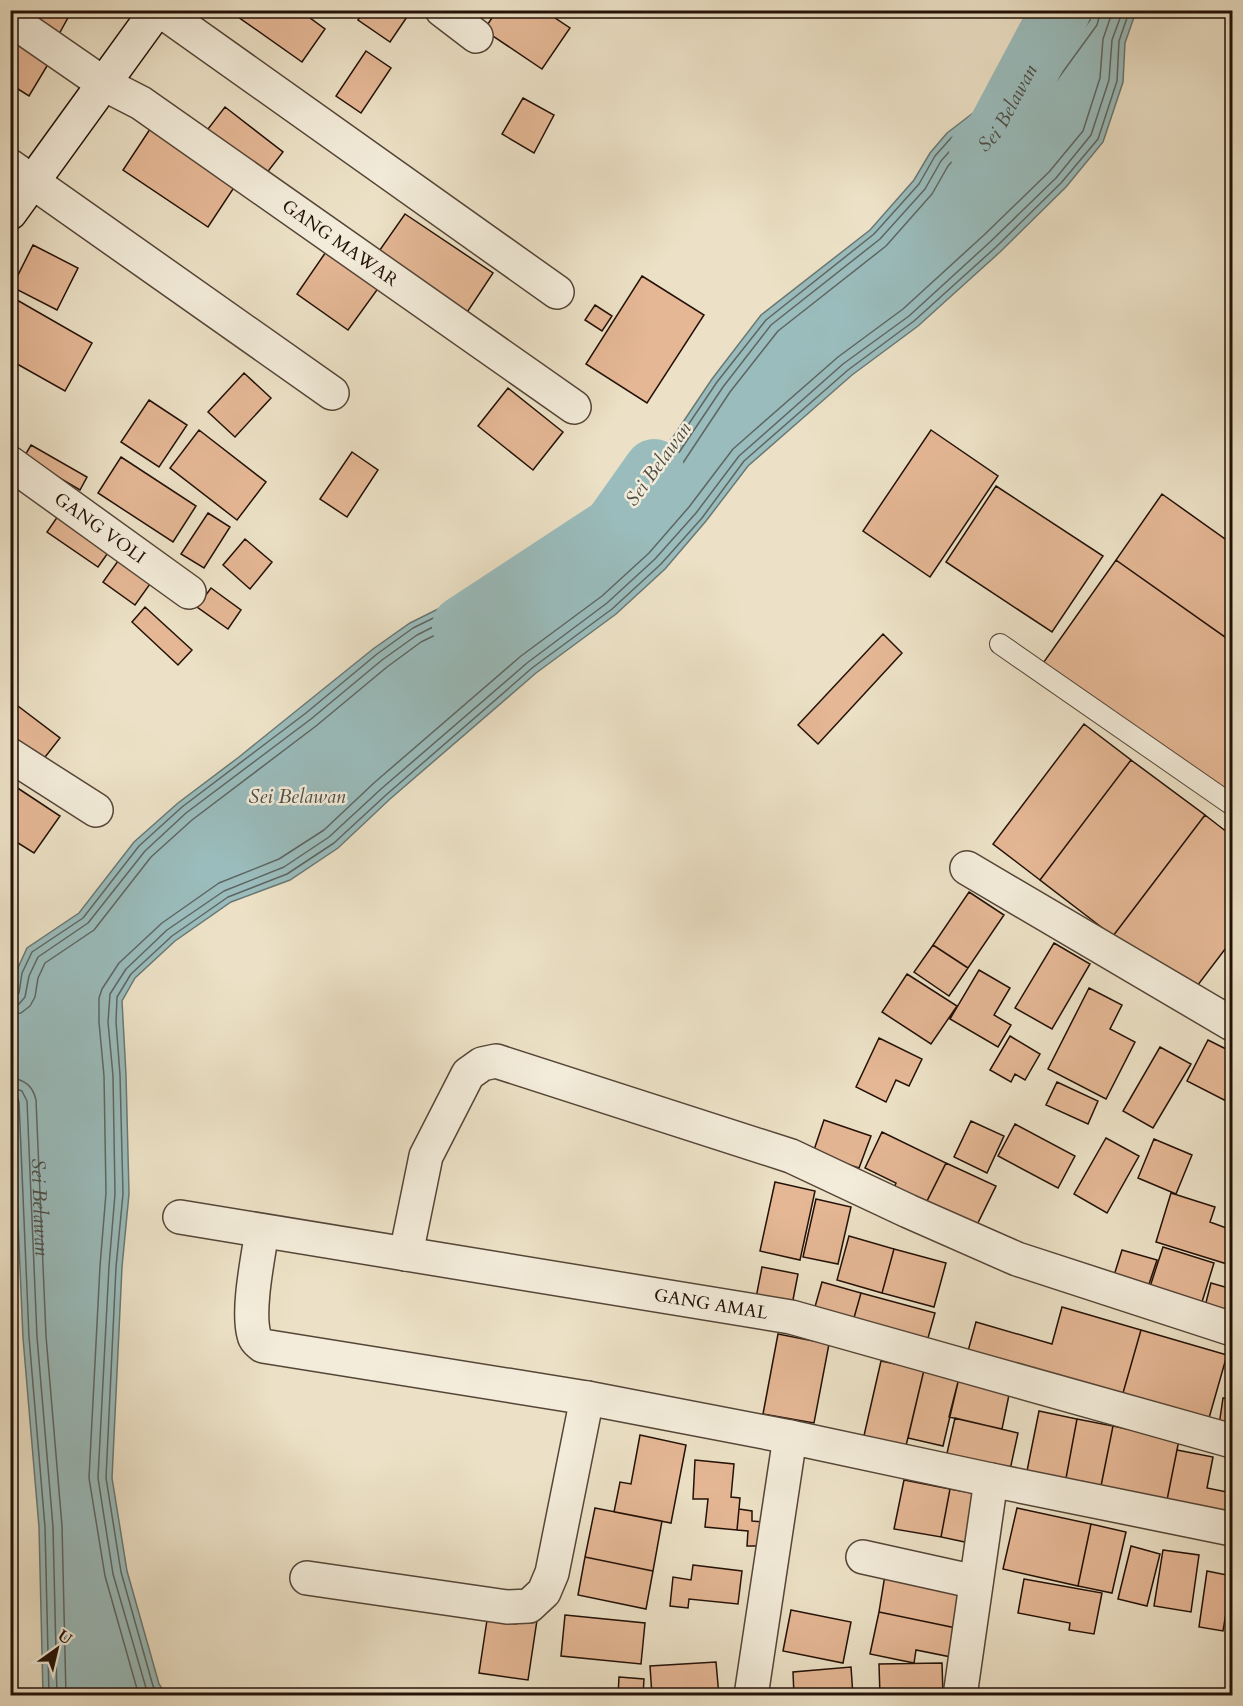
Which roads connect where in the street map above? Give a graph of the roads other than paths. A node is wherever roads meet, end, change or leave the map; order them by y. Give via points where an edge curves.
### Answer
1 (158, 10) edge
2 (442, 10) edge
3 (10, 19) edge
4 (476, 36) dead end
5 (104, 84) junction
6 (21, 174) edge
7 (10, 213) edge
8 (557, 292) dead end
9 (332, 393) dead end
10 (574, 406) dead end
11 (10, 463) edge
12 (189, 592) dead end
13 (1000, 644) dead end
14 (10, 755) edge
15 (1233, 805) edge
16 (96, 810) dead end
17 (967, 868) dead end
18 (1233, 1024) edge
19 (180, 1217) dead end
20 (262, 1231) junction
21 (406, 1254) junction
22 (1233, 1329) edge
23 (587, 1398) junction
24 (790, 1437) junction
25 (1233, 1441) edge
26 (991, 1480) junction
27 (1233, 1529) edge
28 (862, 1557) dead end
29 (307, 1578) dead end
30 (976, 1582) junction
31 (751, 1695) edge
32 (960, 1695) edge

1 - 5 street
1 - 8 street
2 - 4 street
3 - 5 street, GANG MAWAR
5 - 6 street
5 - 10 street, GANG MAWAR via 141,103
6 - 7 street
6 - 9 street
11 - 12 street, GANG VOLI
13 - 15 lane
14 - 16 street
17 - 18 street
19 - 20 street, GANG AMAL
20 - 21 street, GANG AMAL
20 - 23 street via 253,1324 254,1337 263,1346
21 - 22 street via 426,1156 468,1074 482,1064 496,1061 790,1156 1017,1259
21 - 25 street, GANG AMAL via 791,1317
23 - 24 street
23 - 29 street via 552,1573 544,1592 529,1606 507,1607
24 - 26 street
24 - 31 street
26 - 27 street
26 - 30 street
28 - 30 street
30 - 32 street

